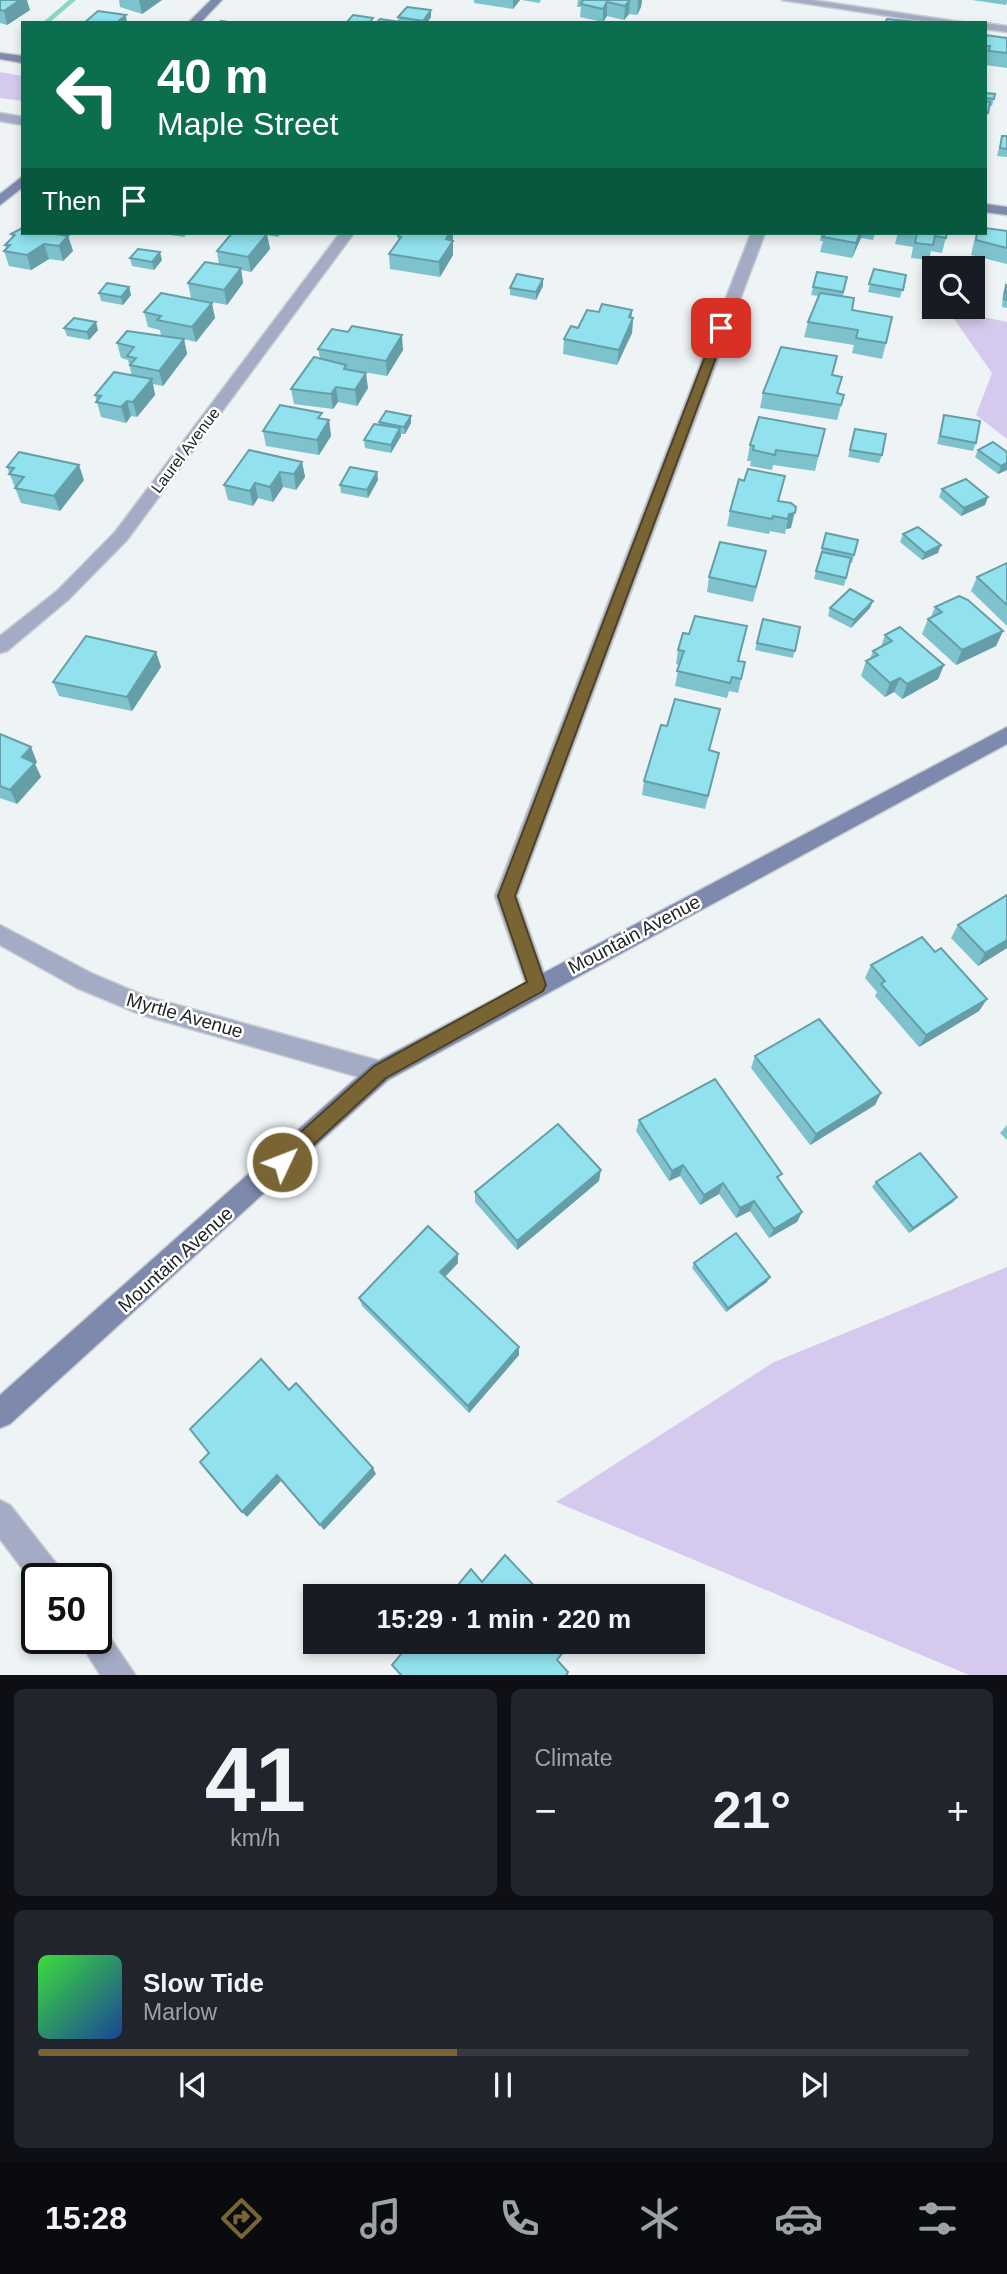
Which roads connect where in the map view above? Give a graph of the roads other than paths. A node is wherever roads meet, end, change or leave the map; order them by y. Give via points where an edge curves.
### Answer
1 (217, 0) edge
2 (787, 0) edge
3 (844, 4) edge
4 (195, 21) edge
5 (838, 21) edge
6 (950, 21) edge
7 (987, 26) edge
8 (1007, 29) edge
9 (0, 56) edge
10 (21, 60) edge
11 (0, 117) edge
12 (21, 121) edge
13 (21, 182) edge
14 (0, 201) edge
15 (987, 208) edge
16 (1007, 211) edge
17 (347, 235) edge
18 (757, 235) edge
19 (0, 646) edge
20 (1007, 735) edge
21 (0, 934) edge
22 (537, 985) junction
23 (380, 1072) junction
24 (0, 1414) edge
25 (0, 1516) edge
26 (36, 1563) edge
27 (105, 1654) edge
28 (121, 1675) edge

1 - 4 main road
2 - 3 street
3 - 5 street
3 - 6 street
7 - 8 street
9 - 10 main road
11 - 12 street
13 - 14 main road
15 - 16 main road
17 - 19 street, Laurel Avenue via 121,537 63,595
18 - 22 street via 506,896
20 - 22 main road, Mountain Avenue
21 - 23 street, Myrtle Avenue via 85,981 142,1005
22 - 23 main road, Mountain Avenue
23 - 24 main road, Mountain Avenue
25 - 26 street
27 - 28 street

